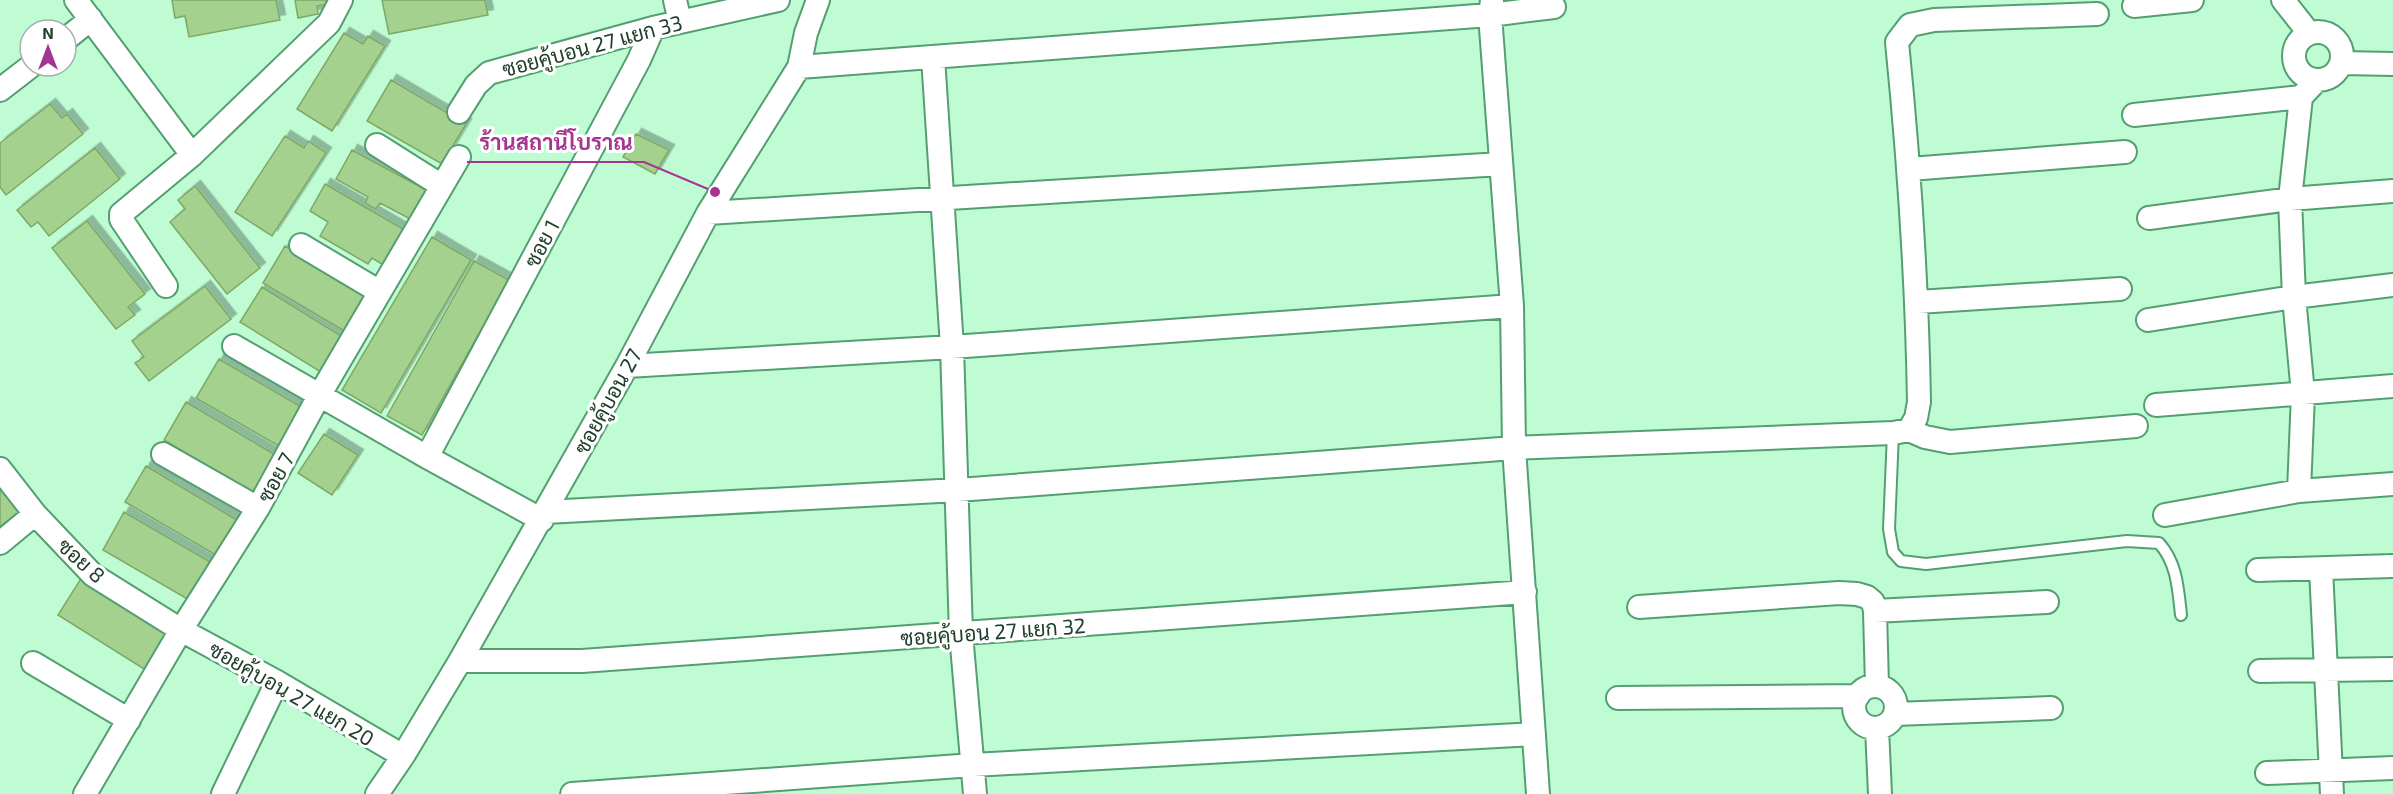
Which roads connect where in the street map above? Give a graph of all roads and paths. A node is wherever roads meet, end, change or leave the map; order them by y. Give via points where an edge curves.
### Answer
1 (76, 0) edge
2 (341, 0) edge
3 (778, 0) edge
4 (818, 0) edge
5 (2192, 0) edge
6 (2283, 0) edge
7 (2134, 6) dead end
8 (1554, 7) dead end
9 (1491, 8) edge
10 (677, 11) edge
11 (2097, 14) dead end
12 (91, 20) junction
13 (654, 28) junction
14 (78, 30) edge
15 (2309, 33) junction
16 (933, 57) junction
17 (2342, 63) junction
18 (2393, 64) edge
19 (799, 67) junction
20 (18, 76) edge
21 (2317, 80) junction
22 (0, 90) edge
23 (2301, 96) junction
24 (459, 112) dead end
25 (2134, 116) dead end
26 (377, 145) dead end
27 (2125, 152) dead end
28 (192, 155) junction
29 (459, 156) dead end
30 (1501, 164) junction
31 (1910, 168) junction
32 (442, 186) junction
33 (2393, 191) edge
34 (942, 198) junction
35 (2290, 200) junction
36 (708, 213) junction
37 (2149, 218) dead end
38 (301, 245) dead end
39 (2393, 285) edge
40 (166, 286) dead end
41 (2120, 289) dead end
42 (380, 292) junction
43 (2294, 297) junction
44 (1917, 302) junction
45 (1512, 306) junction
46 (2148, 320) dead end
47 (234, 346) dead end
48 (952, 346) junction
49 (627, 366) junction
50 (2393, 386) edge
51 (2303, 394) junction
52 (320, 396) junction
53 (2156, 405) dead end
54 (2136, 426) dead end
55 (1901, 431) junction
56 (1514, 448) junction
57 (163, 454) dead end
58 (427, 457) junction
59 (0, 469) edge
60 (2393, 484) edge
61 (958, 490) junction
62 (2299, 490) junction
63 (258, 508) junction
64 (35, 514) junction
65 (2165, 514) dead end
66 (544, 516) junction
67 (0, 543) edge
68 (2393, 566) edge
69 (2321, 569) junction
70 (2258, 570) dead end
71 (1525, 592) junction
72 (2047, 602) dead end
73 (1639, 607) dead end
74 (1875, 611) junction
75 (2181, 615) dead end
76 (181, 630) junction
77 (961, 634) junction
78 (460, 661) junction
79 (33, 663) dead end
80 (2326, 669) junction
81 (2393, 669) edge
82 (2260, 671) dead end
83 (278, 682) junction
84 (1867, 691) junction
85 (1618, 698) dead end
86 (2051, 708) dead end
87 (129, 720) junction
88 (1886, 721) junction
89 (1534, 734) junction
90 (403, 756) junction
91 (973, 765) junction
92 (2393, 768) edge
93 (2331, 771) junction
94 (2267, 773) dead end
95 (89, 793) edge
96 (223, 794) edge
97 (377, 794) edge
98 (572, 794) edge
99 (975, 794) edge
100 (1538, 794) edge
101 (1880, 794) edge
102 (2332, 794) edge

1 - 12 street
2 - 28 street via 329,23
3 - 10 street, ซอยคู้บอน 27 แยก 33
4 - 19 street, ซอยคู้บอน 27
5 - 7 street
6 - 15 street
8 - 9 street
9 - 16 street
9 - 30 street
10 - 13 street, ซอยคู้บอน 27 แยก 33
11 - 31 street via 1934,20 1910,26 1898,42
12 - 14 street
12 - 28 street
13 - 24 street, ซอยคู้บอน 27 แยก 33 via 489,73
13 - 58 street, ซอย 1
15 - 17 street via 2331,34 2343,52
15 - 21 street via 2300,39 2294,59 2306,77
16 - 19 street
16 - 34 street
17 - 18 street
17 - 21 street via 2336,72
19 - 36 street, ซอยคู้บอน 27
20 - 22 street
21 - 23 street
23 - 25 street
23 - 35 street
26 - 32 street
27 - 31 street
28 - 40 street via 121,214
29 - 32 street, ซอย 7
30 - 34 street
30 - 45 street
31 - 44 street
32 - 42 street, ซอย 7
33 - 35 street
34 - 36 street
34 - 48 street
35 - 37 street
35 - 43 street
36 - 49 street, ซอยคู้บอน 27
38 - 42 street
39 - 43 street
41 - 44 street
42 - 52 street, ซอย 7
43 - 46 street
43 - 51 street
44 - 55 street via 1919,402 1916,418
45 - 48 street
45 - 56 street
47 - 52 street
48 - 49 street
48 - 61 street
49 - 66 street, ซอยคู้บอน 27
50 - 51 street
51 - 53 street
51 - 62 street
52 - 58 street
52 - 63 street, ซอย 7
54 - 55 street via 1950,442
55 - 56 street
55 - 75 lane via 1889,529 1893,552 1901,561 1926,564 2127,541 2159,543 2170,555
56 - 61 street
56 - 71 street
57 - 63 street
58 - 66 street
59 - 64 street, ซอย 8
60 - 62 street
61 - 66 street
61 - 77 street
62 - 65 street
63 - 76 street, ซอย 7
64 - 67 street
64 - 76 street, ซอย 8 via 93,575
66 - 78 street, ซอยคู้บอน 27
68 - 69 street
69 - 70 street
69 - 80 street
71 - 77 street, ซอยคู้บอน 27 แยก 32
71 - 89 street
72 - 74 street
73 - 74 street via 1839,593 1867,597
74 - 84 street
76 - 83 street, ซอยคู้บอน 27 แยก 20
76 - 87 street, ซอย 7
77 - 78 street, ซอยคู้บอน 27 แยก 32 via 582,661
77 - 91 street
78 - 90 street, ซอยคู้บอน 27
79 - 87 street
80 - 81 street
80 - 82 street
80 - 93 street
83 - 90 street, ซอยคู้บอน 27 แยก 20
83 - 96 street
84 - 85 street
84 - 88 street via 1891,693 1895,699
84 - 88 street via 1855,711 1857,718 1869,727
86 - 88 street
87 - 95 street, ซอย 7
88 - 101 street
89 - 91 street
89 - 100 street
90 - 97 street, ซอยคู้บอน 27
91 - 98 street
91 - 99 street
92 - 93 street
93 - 94 street
93 - 102 street

